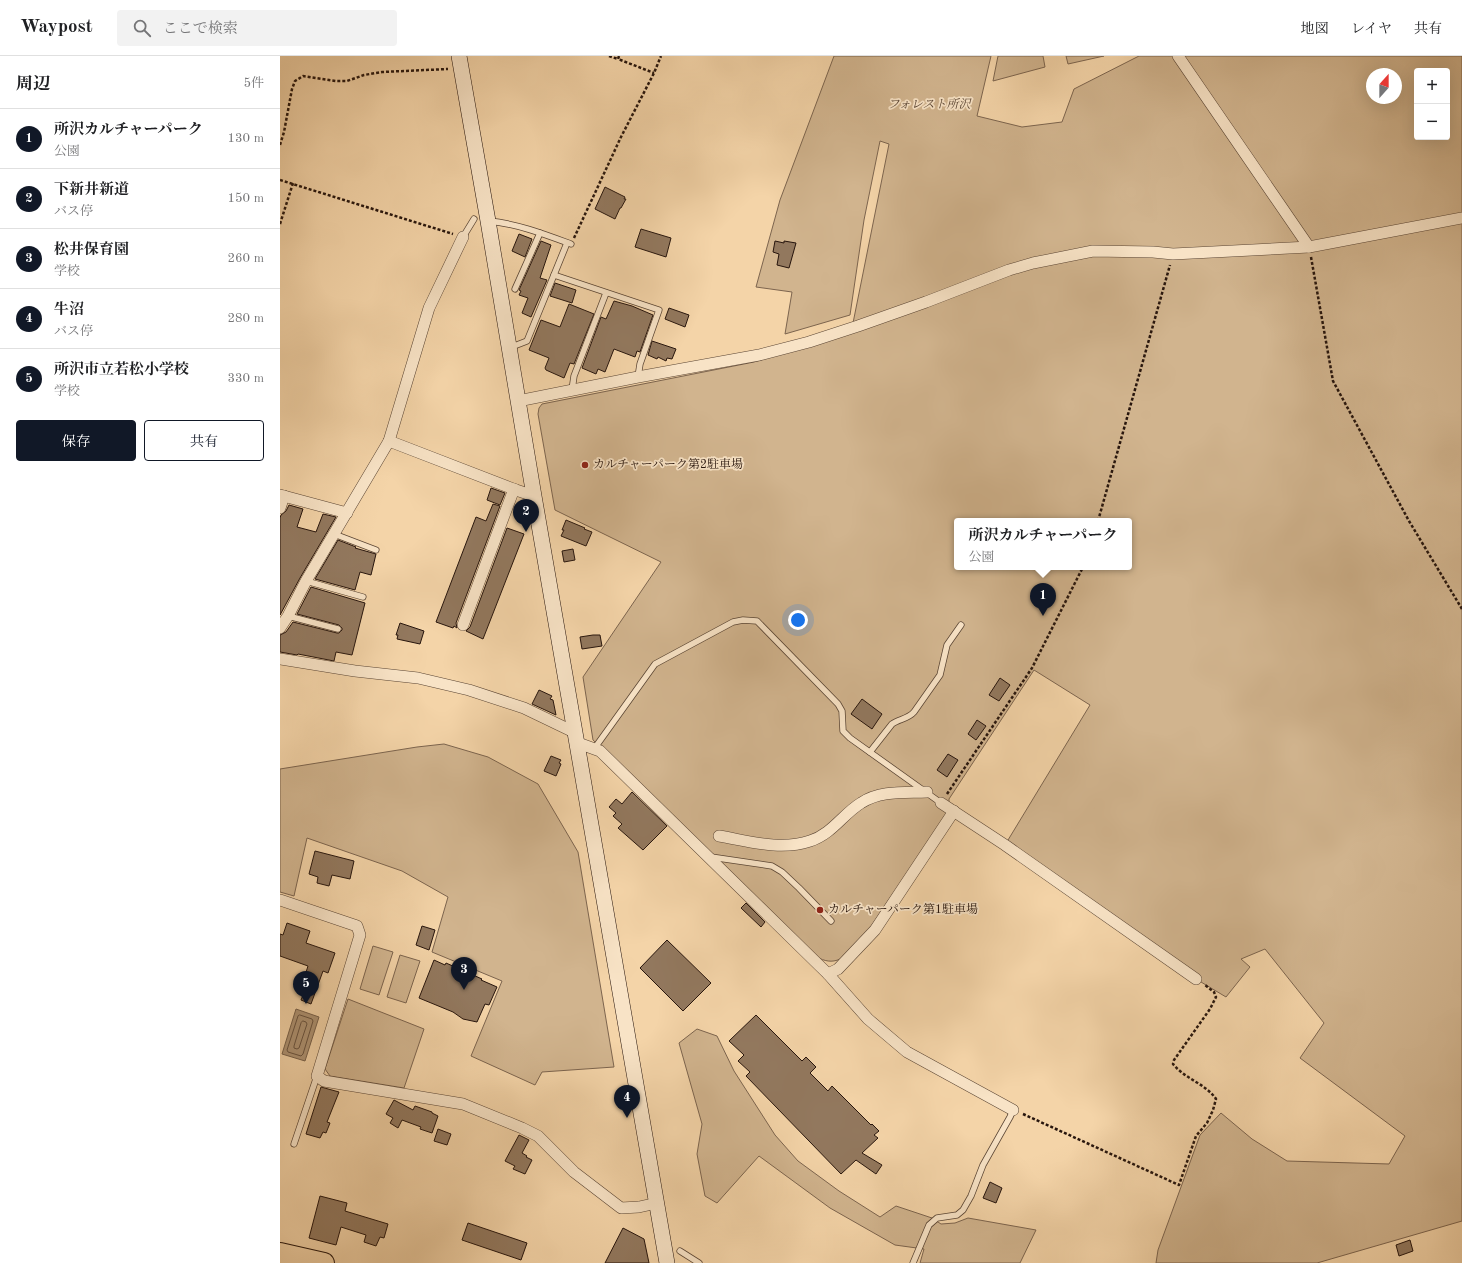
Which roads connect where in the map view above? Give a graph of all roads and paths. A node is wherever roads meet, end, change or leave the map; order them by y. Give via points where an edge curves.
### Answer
1 (609, 56) edge
2 (661, 56) edge
3 (1178, 56) edge
4 (619, 58) edge
5 (460, 62) edge
6 (654, 73) junction
7 (280, 145) edge
8 (280, 180) edge
9 (293, 184) junction
10 (1462, 218) edge
11 (481, 220) junction
12 (280, 224) edge
13 (540, 233) junction
14 (463, 237) junction
15 (569, 243) junction
16 (1309, 247) junction
17 (1173, 254) junction
18 (554, 275) junction
19 (515, 289) dead end
20 (606, 293) junction
21 (509, 348) junction
22 (638, 377) junction
23 (572, 390) junction
24 (518, 401) junction
25 (388, 441) junction
26 (514, 489) junction
27 (282, 495) edge
28 (534, 496) junction
29 (280, 508) edge
30 (347, 513) junction
31 (1099, 518) edge
32 (334, 534) junction
33 (376, 550) dead end
34 (1081, 570) edge
35 (306, 581) junction
36 (363, 597) dead end
37 (1462, 609) edge
38 (288, 616) junction
39 (961, 624) dead end
40 (463, 625) dead end
41 (280, 628) edge
42 (338, 629) dead end
43 (280, 659) edge
44 (577, 738) junction
45 (594, 749) junction
46 (870, 752) junction
47 (927, 792) junction
48 (941, 803) junction
49 (954, 811) junction
50 (719, 836) dead end
51 (709, 856) junction
52 (280, 900) edge
53 (831, 921) dead end
54 (828, 974) junction
55 (1196, 979) joint
56 (317, 1076) junction
57 (1013, 1110) junction
58 (294, 1144) dead end
59 (657, 1203) junction
60 (680, 1251) dead end
61 (280, 1252) edge
62 (324, 1263) edge
63 (667, 1263) edge
64 (699, 1263) edge
65 (913, 1263) edge

1 - 4 path
2 - 6 path
3 - 16 street
4 - 6 path
5 - 7 path via 364,75 347,81 303,76 295,81 292,90
5 - 11 street
6 - 15 path
8 - 9 path
9 - 12 path
9 - 14 path
10 - 16 street
11 - 13 lane via 507,223
11 - 14 lane
11 - 21 street
13 - 15 lane
13 - 19 lane
14 - 25 street via 429,308
15 - 18 lane
16 - 17 street
16 - 37 path via 1333,381
17 - 22 street via 1093,251 1033,263 809,342 759,355
17 - 31 path
18 - 20 lane
18 - 21 lane via 527,341
20 - 22 lane via 659,310
20 - 23 lane via 574,376
21 - 24 street
22 - 23 street
23 - 24 street
24 - 28 street
25 - 26 street
25 - 30 street
26 - 28 street
26 - 40 street
27 - 29 street
27 - 30 street
28 - 44 street
30 - 32 street
32 - 33 lane
32 - 35 street
34 - 48 path via 1032,668
35 - 36 lane
35 - 38 street
38 - 41 street
38 - 42 lane
39 - 46 lane via 947,645 940,675 914,712 911,716 892,724
43 - 44 street via 418,678 469,690 524,708
44 - 45 street
44 - 59 street
45 - 46 lane via 655,664 733,622 743,620 757,621 838,704 842,711 843,731
45 - 51 street via 600,751
46 - 47 lane
47 - 48 lane
47 - 50 street via 888,793 873,797 858,805 826,833 812,841 789,846
48 - 49 street
49 - 54 street via 875,930 838,969
49 - 55 street
51 - 53 lane via 772,866 782,872
51 - 54 street
52 - 56 street via 357,926 360,935
54 - 57 street via 868,1019 907,1052
55 - 57 path via 1214,992 1216,997 1173,1064 1179,1071 1212,1093 1216,1100 1207,1123 1196,1136 1179,1185
56 - 58 lane
56 - 59 street via 324,1080 463,1104 538,1136 574,1172 621,1208
57 - 65 lane via 983,1165 963,1210 957,1215 937,1218 929,1225
59 - 63 street
60 - 64 lane
61 - 62 highway

